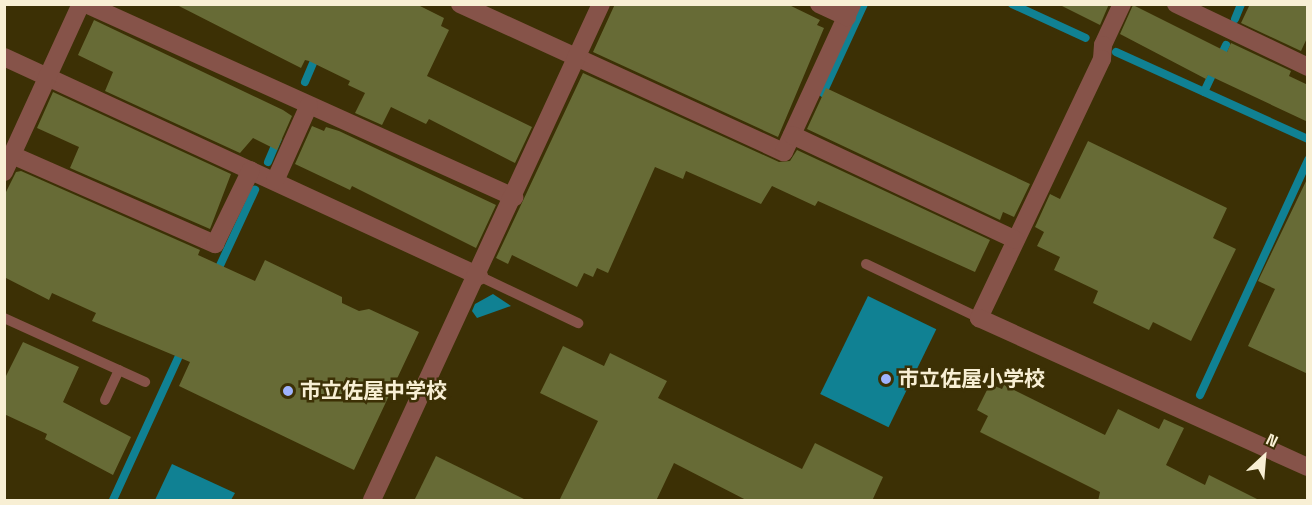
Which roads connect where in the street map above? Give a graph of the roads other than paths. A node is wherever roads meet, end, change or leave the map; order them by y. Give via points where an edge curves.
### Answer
1 (81, 4) edge
2 (86, 4) edge
3 (460, 4) edge
4 (601, 4) edge
5 (819, 4) edge
6 (1122, 4) edge
7 (1176, 4) edge
8 (849, 11) edge
9 (4, 57) edge
10 (577, 58) junction
11 (1308, 67) edge
12 (48, 76) junction
13 (309, 105) junction
14 (792, 135) junction
15 (8, 164) edge
16 (251, 170) junction
17 (274, 181) junction
18 (514, 197) junction
19 (1016, 240) junction
20 (866, 264) dead end
21 (479, 276) junction
22 (4, 318) edge
23 (979, 318) junction
24 (578, 323) dead end
25 (120, 370) junction
26 (145, 382) dead end
27 (105, 400) dead end
28 (1308, 467) edge
29 (372, 501) edge

1 - 12 street
2 - 13 street
3 - 10 street
4 - 10 street
5 - 8 street
6 - 19 street via 1103,45 1102,59
7 - 11 street
8 - 14 street
9 - 12 street
10 - 14 street via 784,152
10 - 18 street
12 - 15 street
12 - 16 street
13 - 17 street
13 - 18 street
14 - 19 street
15 - 16 street via 215,244
16 - 17 street
17 - 21 street
18 - 21 street
19 - 23 street
20 - 23 lane
21 - 24 lane
21 - 29 street
22 - 25 lane
23 - 28 street
25 - 26 lane
25 - 27 lane

